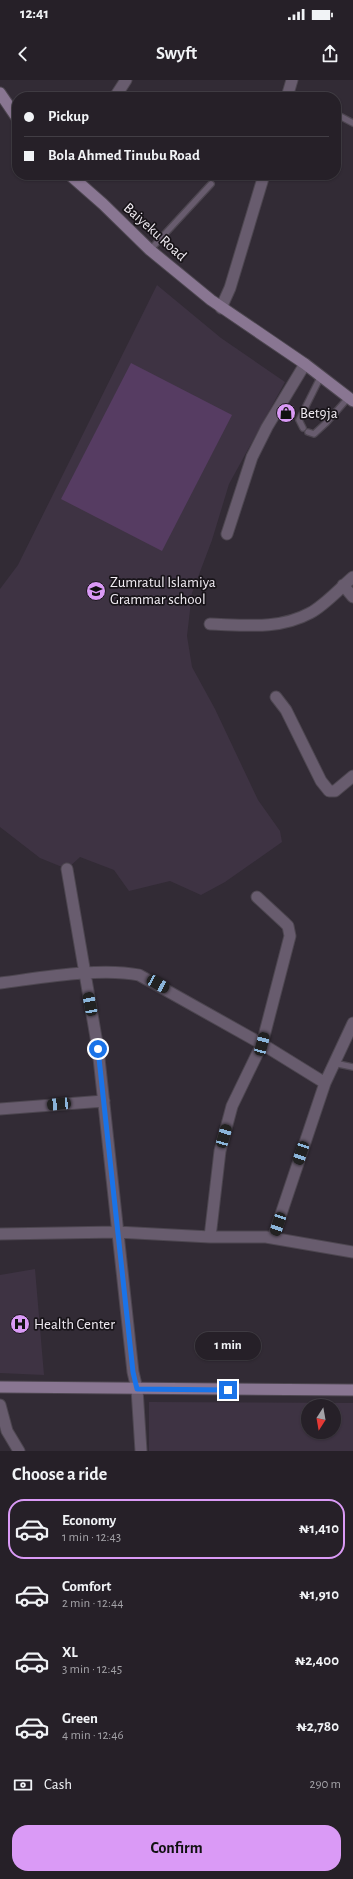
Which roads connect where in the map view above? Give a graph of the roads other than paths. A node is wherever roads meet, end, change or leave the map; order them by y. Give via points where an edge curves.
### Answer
1 (126, 80) edge
2 (292, 80) edge
3 (118, 92) edge
4 (290, 92) edge
5 (0, 93) edge
6 (12, 111) edge
7 (341, 117) edge
8 (353, 123) edge
9 (76, 180) edge
10 (262, 180) edge
11 (211, 184) dead end
12 (150, 250) junction
13 (222, 308) junction
14 (304, 364) junction
15 (321, 376) junction
16 (351, 399) edge
17 (303, 428) dead end
18 (308, 432) dead end
19 (227, 534) dead end
20 (353, 577) edge
21 (343, 585) junction
22 (353, 597) edge
23 (210, 624) dead end
24 (276, 697) dead end
25 (353, 776) edge
26 (67, 869) dead end
27 (258, 897) dead end
28 (84, 974) junction
29 (0, 983) edge
30 (353, 1023) edge
31 (262, 1044) junction
32 (334, 1063) junction
33 (353, 1067) edge
34 (325, 1082) junction
35 (104, 1101) junction
36 (0, 1109) edge
37 (117, 1232) junction
38 (0, 1234) edge
39 (210, 1237) junction
40 (273, 1238) junction
41 (353, 1252) edge
42 (0, 1387) edge
43 (137, 1389) junction
44 (353, 1390) edge
45 (0, 1405) edge
46 (19, 1451) edge
47 (141, 1451) edge

1 - 3 street
2 - 4 street
5 - 6 main road
7 - 8 lane
9 - 12 main road, Baiyeku Road
10 - 13 street
11 - 12 lane
12 - 13 main road, Baiyeku Road
13 - 14 main road, Baiyeku Road
14 - 15 main road, Baiyeku Road
14 - 19 street via 252,458
15 - 16 main road, Baiyeku Road
15 - 17 lane via 299,420
16 - 18 lane via 314,434
20 - 21 street
21 - 22 street
21 - 23 street via 311,612 276,625
24 - 25 street via 286,710 321,781 329,791 335,791
26 - 28 street
27 - 31 street via 284,922 290,936
28 - 29 street
28 - 31 street via 139,975
28 - 35 street via 98,1049
30 - 32 street
31 - 34 street
31 - 39 street via 232,1106 220,1151
32 - 33 lane
32 - 34 street
34 - 40 street
35 - 36 street
35 - 37 street
37 - 38 street
37 - 39 street
37 - 43 street
39 - 40 street
40 - 41 street
42 - 43 main road
43 - 44 main road
43 - 47 street
45 - 46 street via 7,1431

